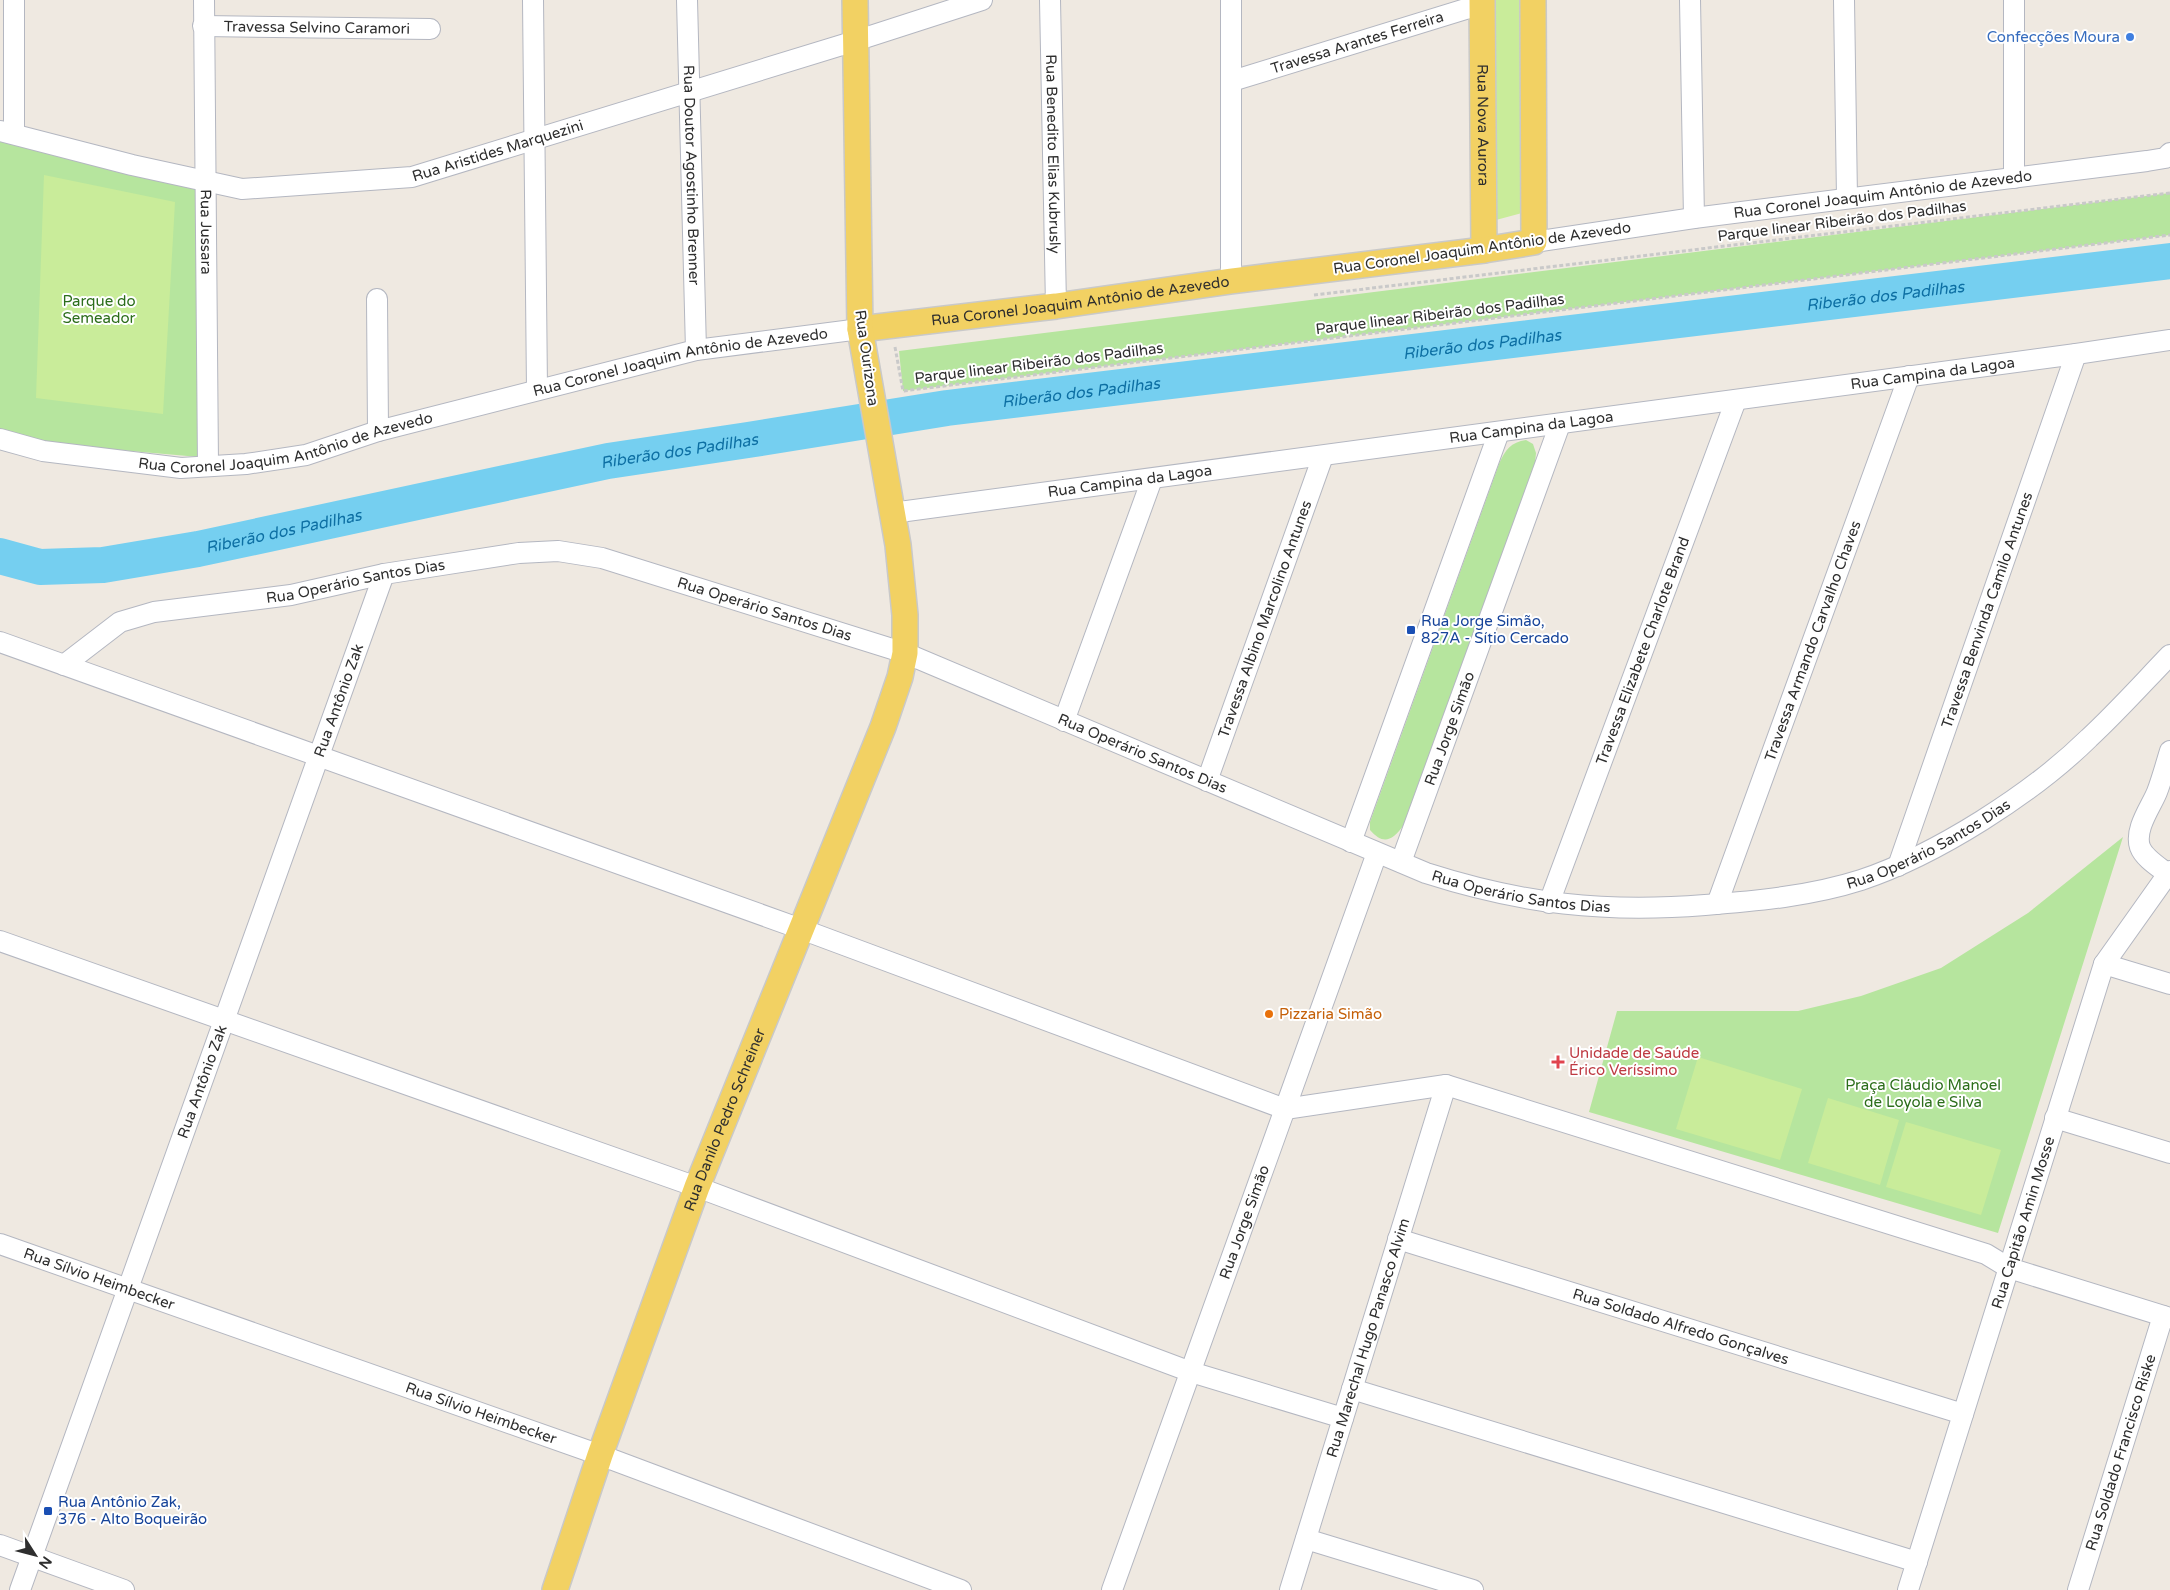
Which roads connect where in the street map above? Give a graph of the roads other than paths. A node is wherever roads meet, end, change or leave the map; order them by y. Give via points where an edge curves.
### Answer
1 (14, 0) edge
2 (204, 0) edge
3 (533, 0) edge
4 (687, 0) edge
5 (855, 0) edge
6 (982, 0) edge
7 (1050, 0) edge
8 (1231, 0) edge
9 (1533, 0) edge
10 (1690, 0) edge
11 (1844, 0) edge
12 (2014, 0) edge
13 (1482, 2) edge
14 (203, 26) junction
15 (430, 29) dead end
16 (855, 41) junction
17 (1232, 81) junction
18 (688, 92) junction
19 (7, 132) edge
20 (534, 139) junction
21 (2170, 153) edge
22 (2014, 178) junction
23 (206, 181) junction
24 (1847, 198) junction
25 (1694, 218) junction
26 (1534, 242) junction
27 (1484, 250) junction
28 (1231, 280) junction
29 (860, 291) junction
30 (377, 299) dead end
31 (1056, 306) junction
32 (889, 325) junction
33 (860, 329) junction
34 (2170, 340) edge
35 (696, 350) junction
36 (2076, 354) junction
37 (1909, 376) junction
38 (537, 390) junction
39 (1736, 400) junction
40 (1560, 424) junction
41 (378, 431) junction
42 (1499, 432) junction
43 (0, 439) edge
44 (1323, 456) junction
45 (208, 466) junction
46 (1152, 479) junction
47 (892, 513) junction
48 (384, 574) junction
49 (0, 642) edge
50 (905, 653) junction
51 (2170, 655) edge
52 (64, 665) junction
53 (1064, 721) junction
54 (2170, 751) edge
55 (318, 757) junction
56 (1207, 781) junction
57 (1351, 842) junction
58 (1377, 853) junction
59 (1401, 862) junction
60 (1898, 866) junction
61 (2169, 873) edge
62 (1549, 903) junction
63 (1717, 904) junction
64 (800, 929) junction
65 (0, 940) edge
66 (2104, 964) junction
67 (2170, 984) edge
68 (224, 1020) junction
69 (1446, 1085) junction
70 (1285, 1109) junction
71 (2055, 1118) junction
72 (2170, 1153) edge
73 (697, 1187) junction
74 (1398, 1240) junction
75 (0, 1244) edge
76 (2009, 1268) junction
77 (127, 1290) junction
78 (2166, 1317) edge
79 (1190, 1372) junction
80 (1352, 1389) junction
81 (1963, 1414) junction
82 (1343, 1418) junction
83 (600, 1455) junction
84 (1306, 1539) junction
85 (0, 1545) edge
86 (32, 1556) junction
87 (1917, 1562) junction
88 (20, 1590) edge
89 (124, 1590) edge
90 (555, 1590) edge
91 (961, 1590) edge
92 (1112, 1590) edge
93 (1290, 1590) edge
94 (1473, 1590) edge
95 (1908, 1590) edge
96 (2078, 1590) edge

1 - 19 street
2 - 14 street, Rua Jussara
3 - 20 street
4 - 18 street, Rua Doutor Agostinho Brenner
5 - 16 main road, Rua Ourizona
6 - 16 street, Rua Aristides Marquezini
7 - 31 street, Rua Benedito Elias Kubrusly
8 - 17 street
9 - 26 main road
10 - 25 street
11 - 24 street
12 - 22 street
13 - 17 street, Travessa Arantes Ferreira
13 - 27 main road, Rua Nova Aurora
14 - 15 street, Travessa Selvino Caramori
14 - 23 street, Rua Jussara
16 - 18 street, Rua Aristides Marquezini
16 - 29 main road, Rua Ourizona
17 - 28 street
18 - 20 street, Rua Aristides Marquezini
18 - 35 street, Rua Doutor Agostinho Brenner
19 - 23 street, Rua Aristides Marquezini
20 - 23 street, Rua Aristides Marquezini via 412,177 242,189
20 - 38 street
21 - 22 street, Rua Coronel Joaquim Antônio de Azevedo via 2165,158 2147,161
22 - 24 street, Rua Coronel Joaquim Antônio de Azevedo
23 - 45 street, Rua Jussara
24 - 25 street, Rua Coronel Joaquim Antônio de Azevedo
25 - 26 street, Rua Coronel Joaquim Antônio de Azevedo
26 - 27 main road, Rua Coronel Joaquim Antônio de Azevedo
27 - 28 main road, Rua Coronel Joaquim Antônio de Azevedo
28 - 31 main road, Rua Coronel Joaquim Antônio de Azevedo
29 - 32 main road via 868,308
29 - 33 main road, Rua Ourizona
30 - 41 street
31 - 32 main road, Rua Coronel Joaquim Antônio de Azevedo
32 - 33 main road, Rua Coronel Joaquim Antônio de Azevedo
33 - 35 street, Rua Coronel Joaquim Antônio de Azevedo
33 - 47 main road, Rua Ourizona
34 - 36 street, Rua Campina da Lagoa
35 - 38 street, Rua Coronel Joaquim Antônio de Azevedo
36 - 37 street, Rua Campina da Lagoa
36 - 60 street, Travessa Benvinda Camilo Antunes
37 - 39 street, Rua Campina da Lagoa
37 - 63 street, Travessa Armando Carvalho Chaves
38 - 41 street, Rua Coronel Joaquim Antônio de Azevedo
39 - 40 street, Rua Campina da Lagoa
39 - 62 street, Travessa Elizabete Charlote Brand
40 - 42 street, Rua Campina da Lagoa
40 - 59 street, Rua Jorge Simão
41 - 45 street, Rua Coronel Joaquim Antônio de Azevedo via 306,455
42 - 44 street, Rua Campina da Lagoa
42 - 57 street
43 - 45 street, Rua Coronel Joaquim Antônio de Azevedo via 43,451 181,468
44 - 46 street, Rua Campina da Lagoa
44 - 56 street, Travessa Albino Marcolino Antunes
46 - 47 street, Rua Campina da Lagoa
46 - 53 street
47 - 50 main road, Rua Ourizona via 903,581
48 - 50 street, Rua Operário Santos Dias via 519,553 558,551 581,554
48 - 52 street, Rua Operário Santos Dias via 291,595 186,606 137,616 102,634
48 - 55 street, Rua Antônio Zak
49 - 52 street
50 - 53 street, Rua Operário Santos Dias
50 - 64 main road, Rua Danilo Pedro Schreiner via 886,719
51 - 60 street, Rua Operário Santos Dias via 2088,740 2055,768 1980,821
52 - 55 street
53 - 56 street, Rua Operário Santos Dias
54 - 61 street via 2139,837 2140,847 2151,861
55 - 64 street
55 - 68 street, Rua Antônio Zak
56 - 57 street, Rua Operário Santos Dias
57 - 58 street, Rua Operário Santos Dias
58 - 59 street, Rua Operário Santos Dias
58 - 70 street, Rua Jorge Simão
59 - 62 street, Rua Operário Santos Dias via 1456,883
60 - 63 street, Rua Operário Santos Dias via 1814,892
61 - 66 street, Rua Capitão Amin Mosse
62 - 63 street, Rua Operário Santos Dias via 1611,909
64 - 70 street
64 - 73 main road, Rua Danilo Pedro Schreiner
65 - 68 street
66 - 67 street
66 - 71 street, Rua Capitão Amin Mosse
68 - 73 street
68 - 77 street, Rua Antônio Zak
69 - 70 street
69 - 74 street, Rua Marechal Hugo Panasco Alvim
69 - 76 street via 1986,1254
70 - 79 street, Rua Jorge Simão
71 - 72 street
71 - 76 street, Rua Capitão Amin Mosse
73 - 79 street
73 - 83 main road, Rua Danilo Pedro Schreiner
74 - 80 street, Rua Marechal Hugo Panasco Alvim
74 - 81 street, Rua Soldado Alfredo Gonçalves
75 - 77 street, Rua Sílvio Heimbecker
76 - 78 street
76 - 81 street, Rua Capitão Amin Mosse
77 - 83 street, Rua Sílvio Heimbecker
77 - 86 street, Rua Antônio Zak
78 - 96 street, Rua Soldado Francisco Riske
79 - 82 street
79 - 92 street, Rua Jorge Simão
80 - 82 street, Rua Marechal Hugo Panasco Alvim
80 - 87 street
81 - 87 street, Rua Capitão Amin Mosse
82 - 84 street, Rua Marechal Hugo Panasco Alvim
83 - 90 main road, Rua Danilo Pedro Schreiner
83 - 91 street, Rua Sílvio Heimbecker
84 - 93 street, Rua Marechal Hugo Panasco Alvim
84 - 94 street
85 - 86 street
86 - 88 street, Rua Antônio Zak
86 - 89 street
87 - 95 street, Rua Capitão Amin Mosse

